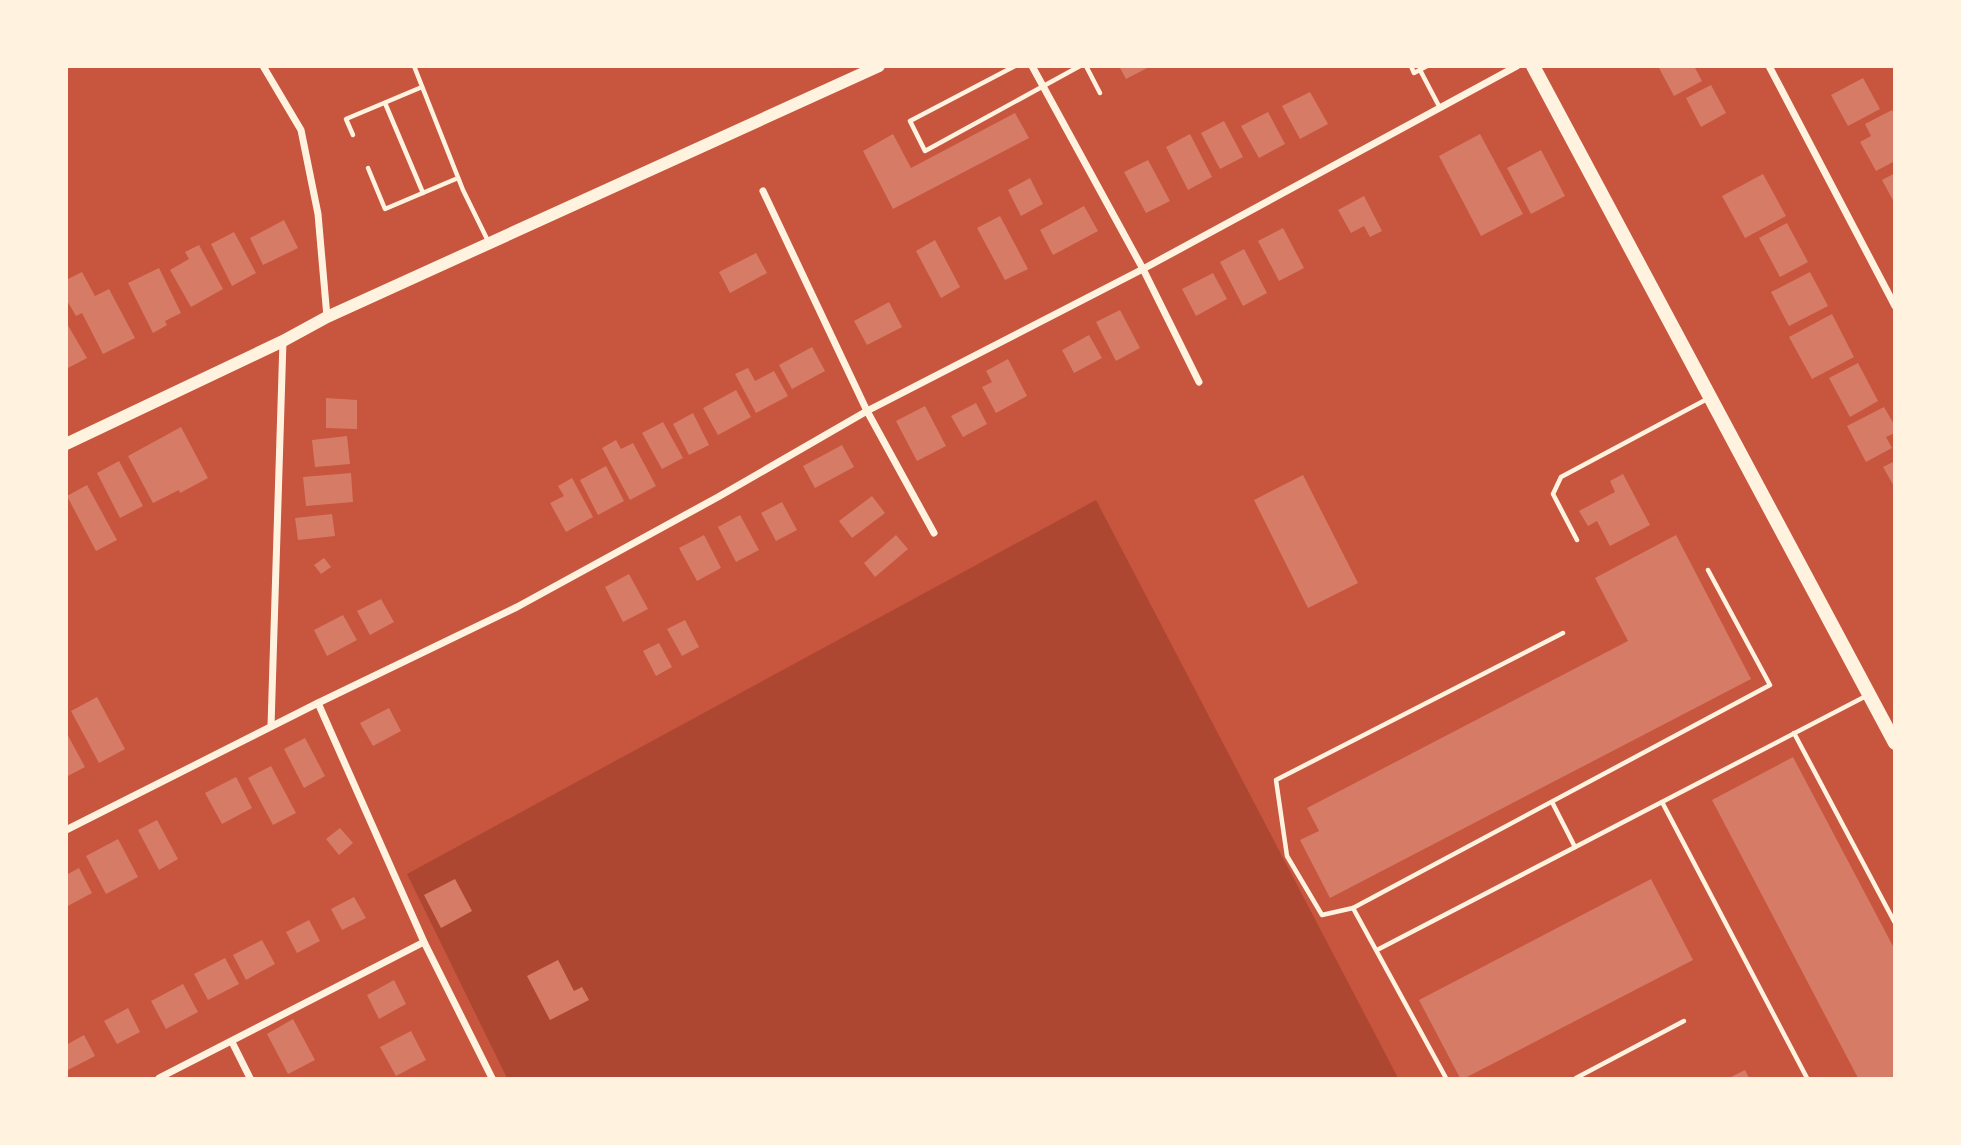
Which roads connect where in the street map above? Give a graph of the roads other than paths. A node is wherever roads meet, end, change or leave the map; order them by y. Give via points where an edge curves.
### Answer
1 (263, 66) edge
2 (414, 66) edge
3 (878, 66) edge
4 (1015, 66) edge
5 (1032, 66) edge
6 (1080, 66) edge
7 (1086, 66) edge
8 (1411, 66) edge
9 (1427, 66) edge
10 (1517, 66) edge
11 (1533, 66) edge
12 (1769, 66) edge
13 (1420, 70) junction
14 (1043, 86) junction
15 (422, 87) junction
16 (1100, 93) dead end
17 (385, 103) junction
18 (1440, 108) junction
19 (353, 135) dead end
20 (368, 167) dead end
21 (458, 178) junction
22 (763, 191) dead end
23 (423, 193) junction
24 (489, 243) junction
25 (1143, 269) junction
26 (1895, 306) edge
27 (327, 317) junction
28 (284, 341) junction
29 (1199, 382) dead end
30 (1710, 398) junction
31 (867, 411) junction
32 (66, 444) edge
33 (934, 533) dead end
34 (1577, 540) dead end
35 (1708, 569) dead end
36 (1563, 633) dead end
37 (1868, 694) junction
38 (318, 703) junction
39 (271, 726) junction
40 (1794, 733) junction
41 (1895, 743) edge
42 (1552, 802) junction
43 (1662, 802) junction
44 (66, 830) edge
45 (1576, 847) junction
46 (1353, 908) junction
47 (1895, 923) edge
48 (424, 942) junction
49 (1377, 950) junction
50 (1685, 1021) dead end
51 (232, 1042) junction
52 (159, 1079) edge
53 (250, 1079) edge
54 (492, 1079) edge
55 (1447, 1079) edge
56 (1576, 1079) edge
57 (1807, 1079) edge

1 - 27 street via 301,130 318,214
2 - 15 lane
3 - 24 main road
4 - 14 lane via 910,121 925,151
5 - 14 street
6 - 14 lane
7 - 16 lane
8 - 13 lane via 1414,73
9 - 13 lane
10 - 18 street
11 - 30 main road
12 - 26 street
13 - 18 lane
14 - 25 street
15 - 17 lane
15 - 21 lane
17 - 19 lane via 346,119
17 - 23 lane
18 - 25 street
20 - 23 lane via 385,209
21 - 23 lane
21 - 24 lane
22 - 31 street
24 - 27 main road
25 - 29 street
25 - 31 street
27 - 28 main road
28 - 32 main road
28 - 39 street
30 - 34 lane via 1561,477 1553,494
30 - 37 main road
31 - 33 street
31 - 38 street via 517,607
35 - 42 lane via 1770,685
36 - 46 lane via 1276,780 1287,856 1322,915
37 - 40 lane
37 - 41 main road
38 - 39 street
38 - 48 street
39 - 44 street
40 - 43 lane
40 - 47 lane
42 - 45 lane
42 - 46 lane
43 - 45 lane
43 - 57 lane
45 - 49 lane
46 - 49 lane
48 - 51 street
48 - 54 street
49 - 55 lane
50 - 56 lane
51 - 52 street
51 - 53 street

